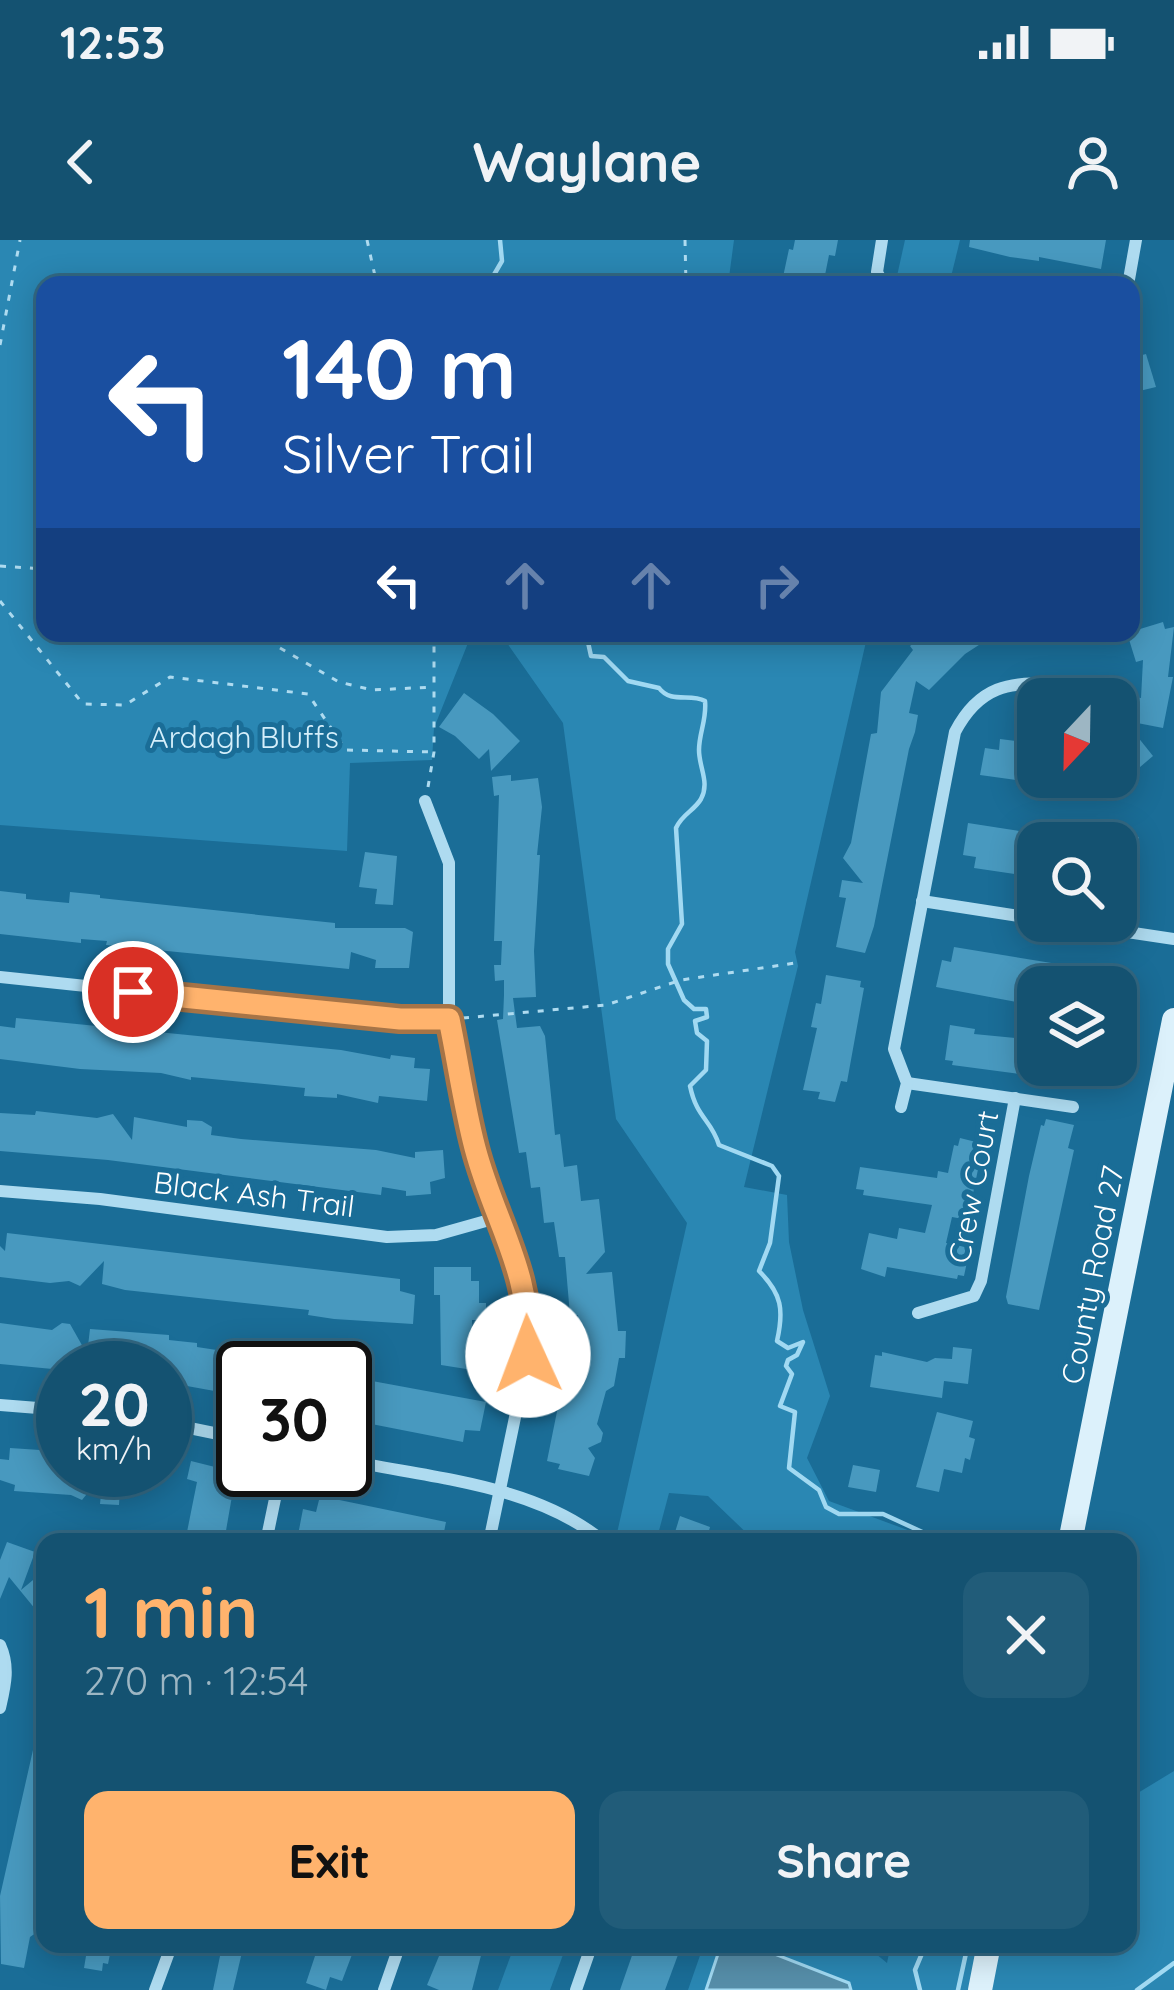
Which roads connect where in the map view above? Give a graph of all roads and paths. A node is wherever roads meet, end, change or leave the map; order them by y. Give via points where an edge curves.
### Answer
1 (20, 240) edge
2 (367, 240) edge
3 (686, 240) edge
4 (882, 240) edge
5 (1136, 240) edge
6 (375, 276) edge
7 (686, 276) edge
8 (879, 276) edge
9 (1130, 276) edge
10 (0, 345) edge
11 (0, 566) edge
12 (36, 568) edge
13 (0, 601) edge
14 (270, 642) edge
15 (434, 642) edge
16 (1017, 684) edge
17 (434, 687) junction
18 (434, 752) junction
19 (425, 801) joint
20 (922, 901) junction
21 (1017, 916) edge
22 (1137, 933) edge
23 (1174, 939) edge
24 (802, 962) dead end
25 (0, 977) edge
26 (449, 1019) junction
27 (1174, 1020) edge
28 (907, 1083) junction
29 (1015, 1098) junction
30 (902, 1107) dead end
31 (1073, 1107) dead end
32 (0, 1191) edge
33 (500, 1217) junction
34 (918, 1313) dead end
35 (0, 1405) edge
36 (36, 1408) edge
37 (372, 1466) edge
38 (499, 1492) junction
39 (275, 1497) edge
40 (268, 1533) edge
41 (491, 1533) edge
42 (592, 1533) edge
43 (1072, 1533) edge
44 (0, 1645) edge
45 (0, 1708) edge
46 (169, 1953) edge
47 (397, 1953) edge
48 (589, 1953) edge
49 (987, 1953) edge
50 (155, 1990) edge
51 (384, 1990) edge
52 (576, 1990) edge
53 (980, 1990) edge

1 - 10 path
2 - 6 path
3 - 7 path
4 - 8 street
5 - 9 street
11 - 12 path
13 - 18 path via 82,704 125,705 170,676 308,694 346,750
14 - 17 path via 339,682 371,690
15 - 17 path
16 - 20 street via 968,707 955,732
17 - 18 path
18 - 19 path
19 - 26 street via 449,863
20 - 21 street
20 - 28 street via 894,1048
22 - 23 street
24 - 26 path via 681,980 606,1005
25 - 26 street
26 - 33 street via 475,1150
27 - 43 main road, County Road 27
28 - 29 street, Crew Court
28 - 30 street
29 - 31 street, Crew Court
29 - 34 street, Crew Court via 974,1296
32 - 33 street, Black Ash Trail via 387,1237 436,1235
33 - 38 street via 530,1316
35 - 36 street
37 - 38 street
38 - 41 street
38 - 42 street via 568,1516
39 - 40 street
44 - 45 street via 7,1677
46 - 50 street
47 - 51 street
48 - 52 street
49 - 53 main road

